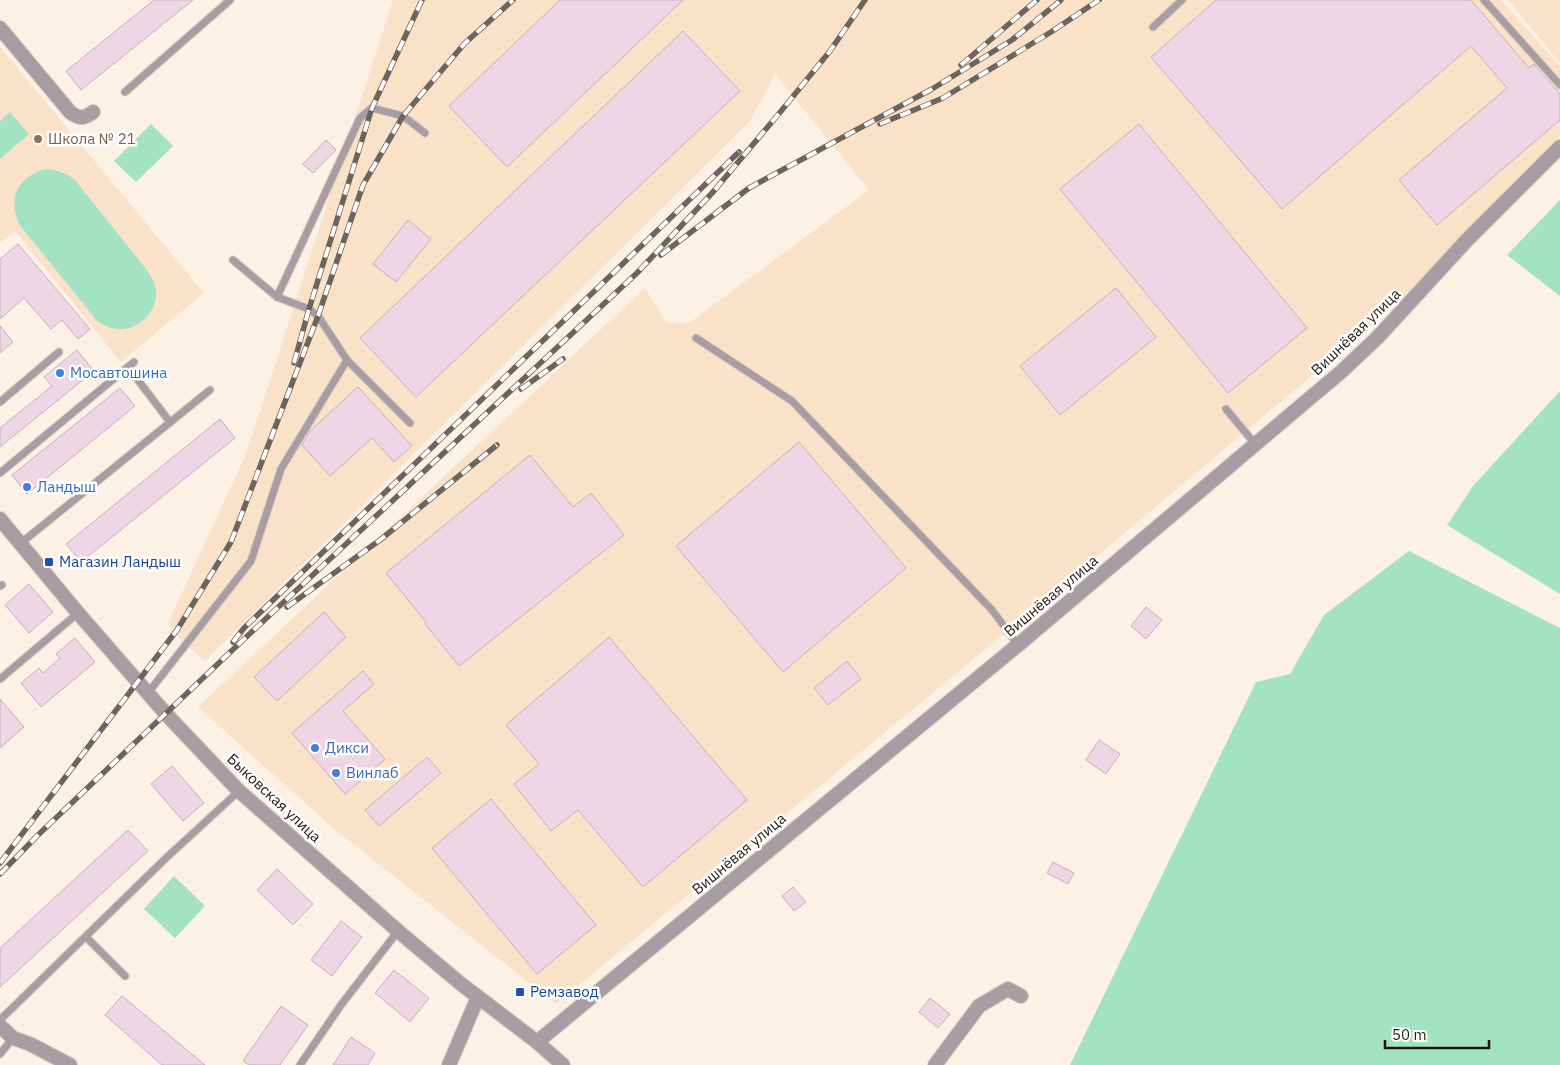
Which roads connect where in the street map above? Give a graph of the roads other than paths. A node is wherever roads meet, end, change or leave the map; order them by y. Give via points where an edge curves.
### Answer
1 (230, 0) edge
2 (1182, 0) edge
3 (1484, 0) edge
4 (1153, 27) dead end
5 (0, 28) edge
6 (1560, 85) edge
7 (125, 92) dead end
8 (93, 112) dead end
9 (425, 134) dead end
10 (1560, 147) edge
11 (233, 260) dead end
12 (277, 297) junction
13 (696, 338) dead end
14 (59, 352) dead end
15 (347, 360) junction
16 (210, 390) dead end
17 (0, 402) edge
18 (1226, 409) dead end
19 (170, 422) junction
20 (410, 423) dead end
21 (1256, 444) junction
22 (0, 472) edge
23 (0, 519) edge
24 (21, 543) junction
25 (78, 613) junction
26 (1018, 645) junction
27 (0, 679) edge
28 (148, 693) junction
29 (239, 791) junction
30 (398, 931) junction
31 (86, 937) junction
32 (125, 976) dead end
33 (1020, 996) dead end
34 (478, 997) junction
35 (0, 1020) edge
36 (0, 1026) edge
37 (13, 1038) junction
38 (537, 1042) junction
39 (0, 1054) edge
40 (70, 1065) edge
41 (300, 1065) edge
42 (449, 1065) edge
43 (562, 1065) edge
44 (935, 1065) edge

1 - 7 lane
2 - 4 lane
3 - 6 lane
5 - 8 street via 70,112 77,118
9 - 12 lane via 403,116 372,108 360,118
10 - 21 street, Вишнёвая улица via 1467,240 1378,337
11 - 12 lane
12 - 15 lane via 309,309 318,316
13 - 26 lane via 792,401 992,610
14 - 17 lane
15 - 20 lane
15 - 28 lane via 281,469 251,561
16 - 19 lane
18 - 21 lane
19 - 22 lane via 131,364
19 - 24 lane
21 - 26 street, Вишнёвая улица
23 - 24 street, Быковская улица
24 - 25 street, Быковская улица
25 - 27 lane
25 - 28 street, Быковская улица
26 - 38 street, Вишнёвая улица
28 - 29 street, Быковская улица
29 - 30 street, Быковская улица
29 - 31 lane
30 - 34 street, Быковская улица
30 - 41 lane
31 - 32 lane
31 - 35 lane
33 - 44 street via 1008,989 978,1006
34 - 38 street, Быковская улица
34 - 42 street
36 - 37 street
37 - 39 lane
37 - 40 street
38 - 43 street, Быковская улица

